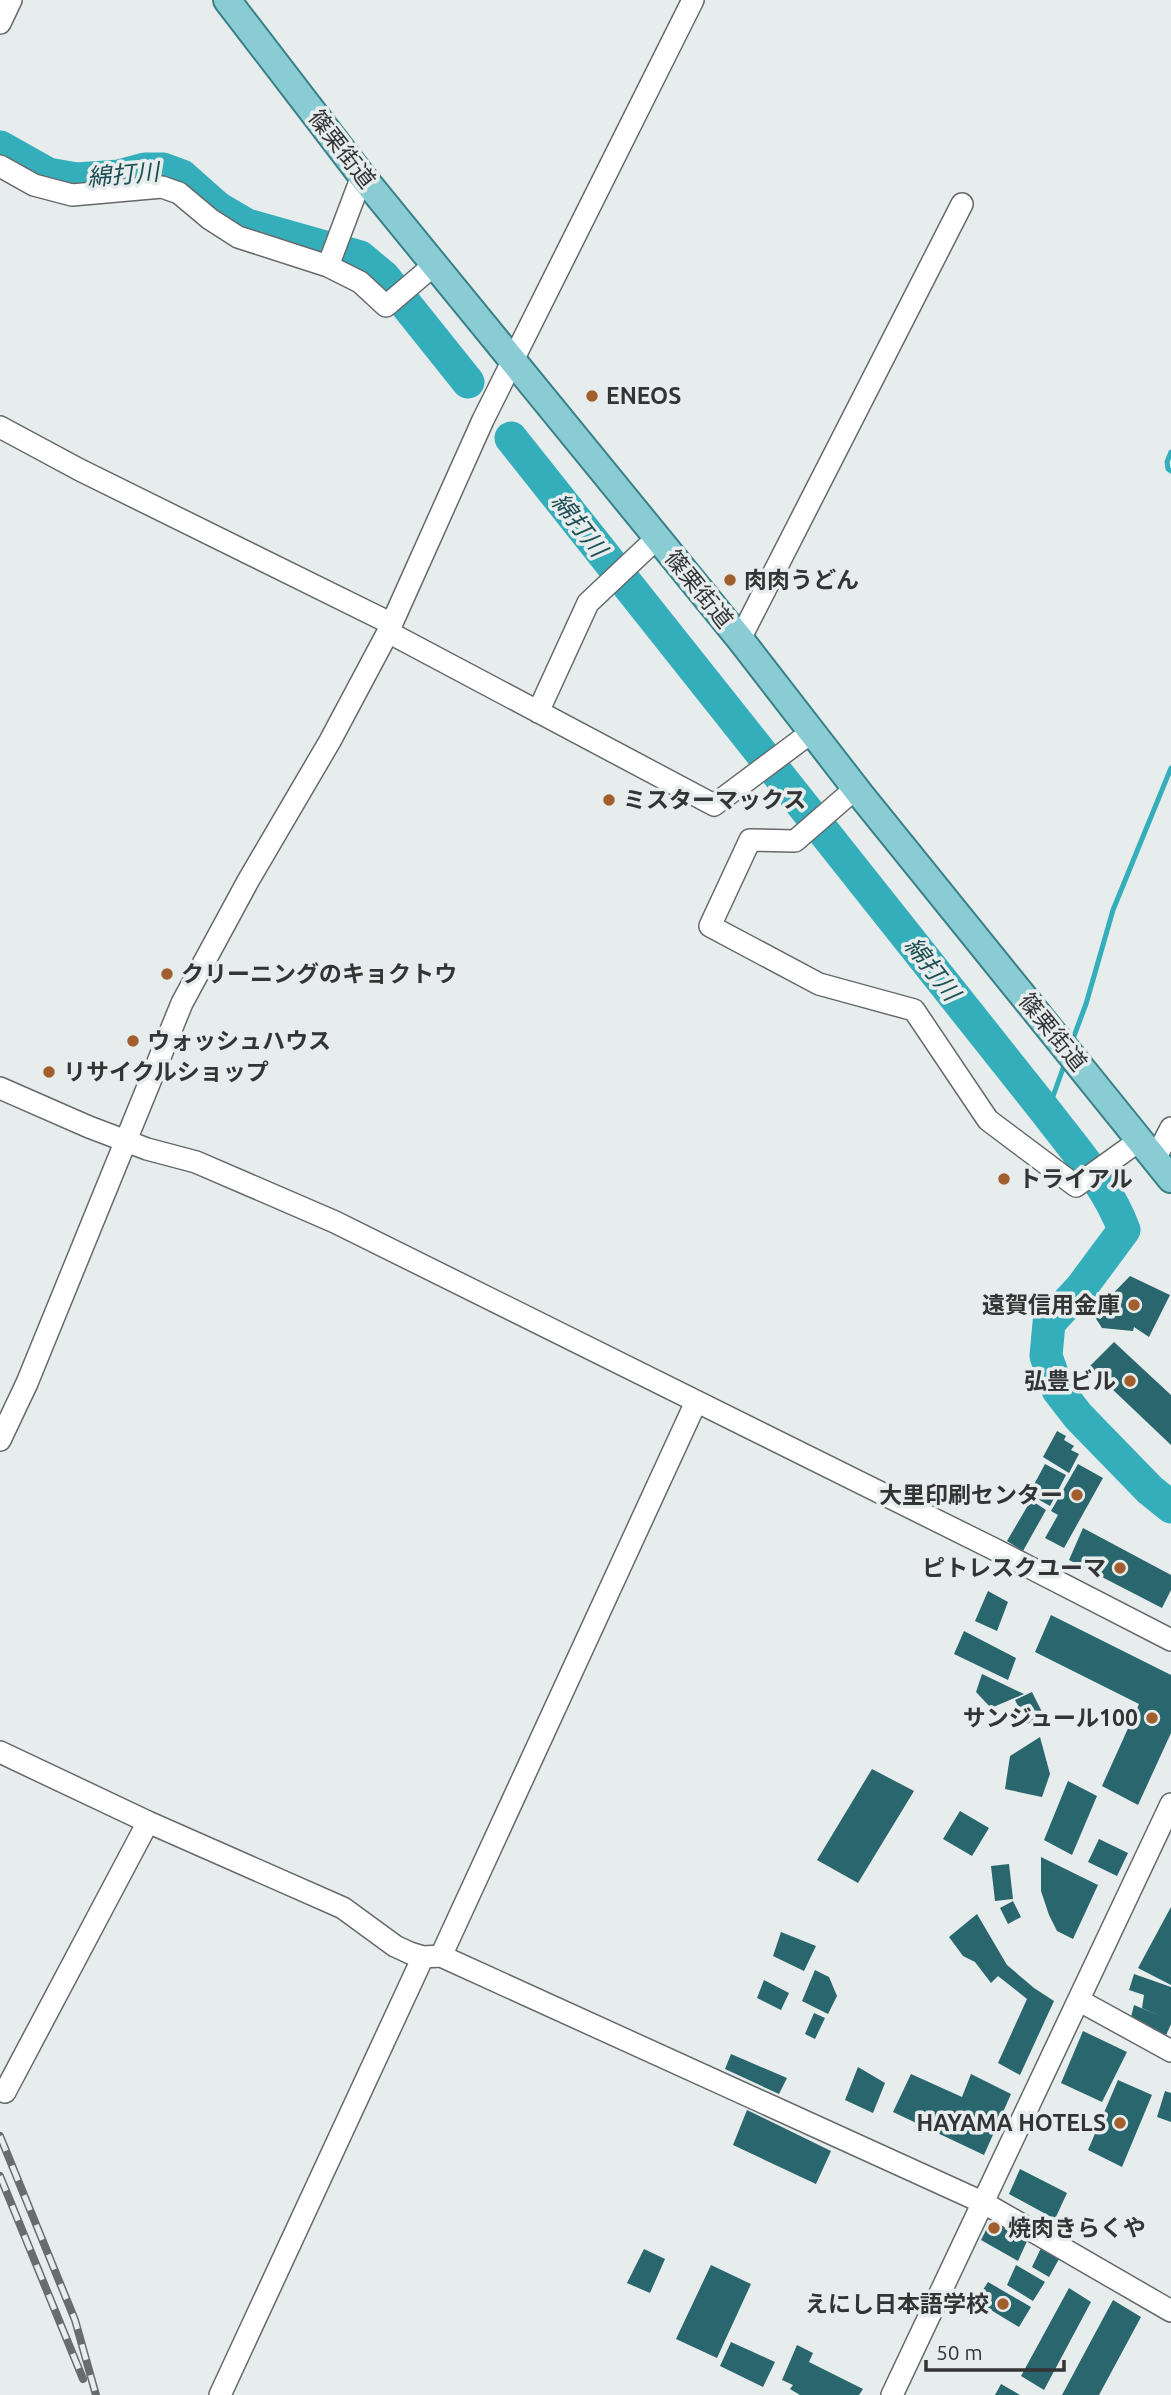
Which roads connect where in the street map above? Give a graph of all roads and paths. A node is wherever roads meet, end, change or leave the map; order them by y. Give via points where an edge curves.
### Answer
1 (11, 0) edge
2 (226, 0) edge
3 (694, 0) edge
4 (0, 23) edge
5 (0, 166) edge
6 (362, 176) junction
7 (962, 204) dead end
8 (332, 256) junction
9 (424, 273) junction
10 (513, 360) junction
11 (0, 427) edge
12 (657, 538) junction
13 (390, 628) junction
14 (740, 639) junction
15 (538, 712) junction
16 (813, 731) junction
17 (856, 788) junction
18 (0, 1087) edge
19 (1171, 1128) edge
20 (127, 1140) junction
21 (1155, 1160) edge
22 (696, 1402) junction
23 (0, 1440) edge
24 (1171, 1640) edge
25 (0, 1752) edge
26 (1171, 1804) edge
27 (148, 1822) junction
28 (432, 1956) junction
29 (1080, 2001) junction
30 (1171, 2051) edge
31 (5, 2092) dead end
32 (984, 2203) junction
33 (1171, 2311) edge
34 (220, 2395) edge
35 (892, 2395) edge

1 - 4 street
2 - 6 main road, 篠栗街道
3 - 10 street
5 - 8 street via 34,185 72,195 162,187 179,193 237,237
6 - 8 street
6 - 9 main road, 篠栗街道
7 - 14 street
8 - 9 street via 386,306
9 - 10 main road, 篠栗街道
10 - 12 main road, 篠栗街道
10 - 13 street
11 - 13 street
12 - 14 main road, 篠栗街道
12 - 15 street via 588,603
13 - 15 street
13 - 20 street via 182,1003
14 - 16 main road, 篠栗街道
15 - 16 street via 714,805
16 - 17 main road, 篠栗街道
17 - 21 main road, 篠栗街道
17 - 21 street via 795,841 750,840 710,926 819,984 914,1010 988,1120 1076,1186
18 - 20 street
19 - 21 street
20 - 22 street via 196,1162 335,1222
20 - 23 street
22 - 24 street
22 - 28 street
25 - 27 street
26 - 29 street
27 - 28 street via 343,1908 395,1946
27 - 31 street
28 - 32 street
28 - 34 street
29 - 30 street
29 - 32 street
32 - 33 street
32 - 35 street

